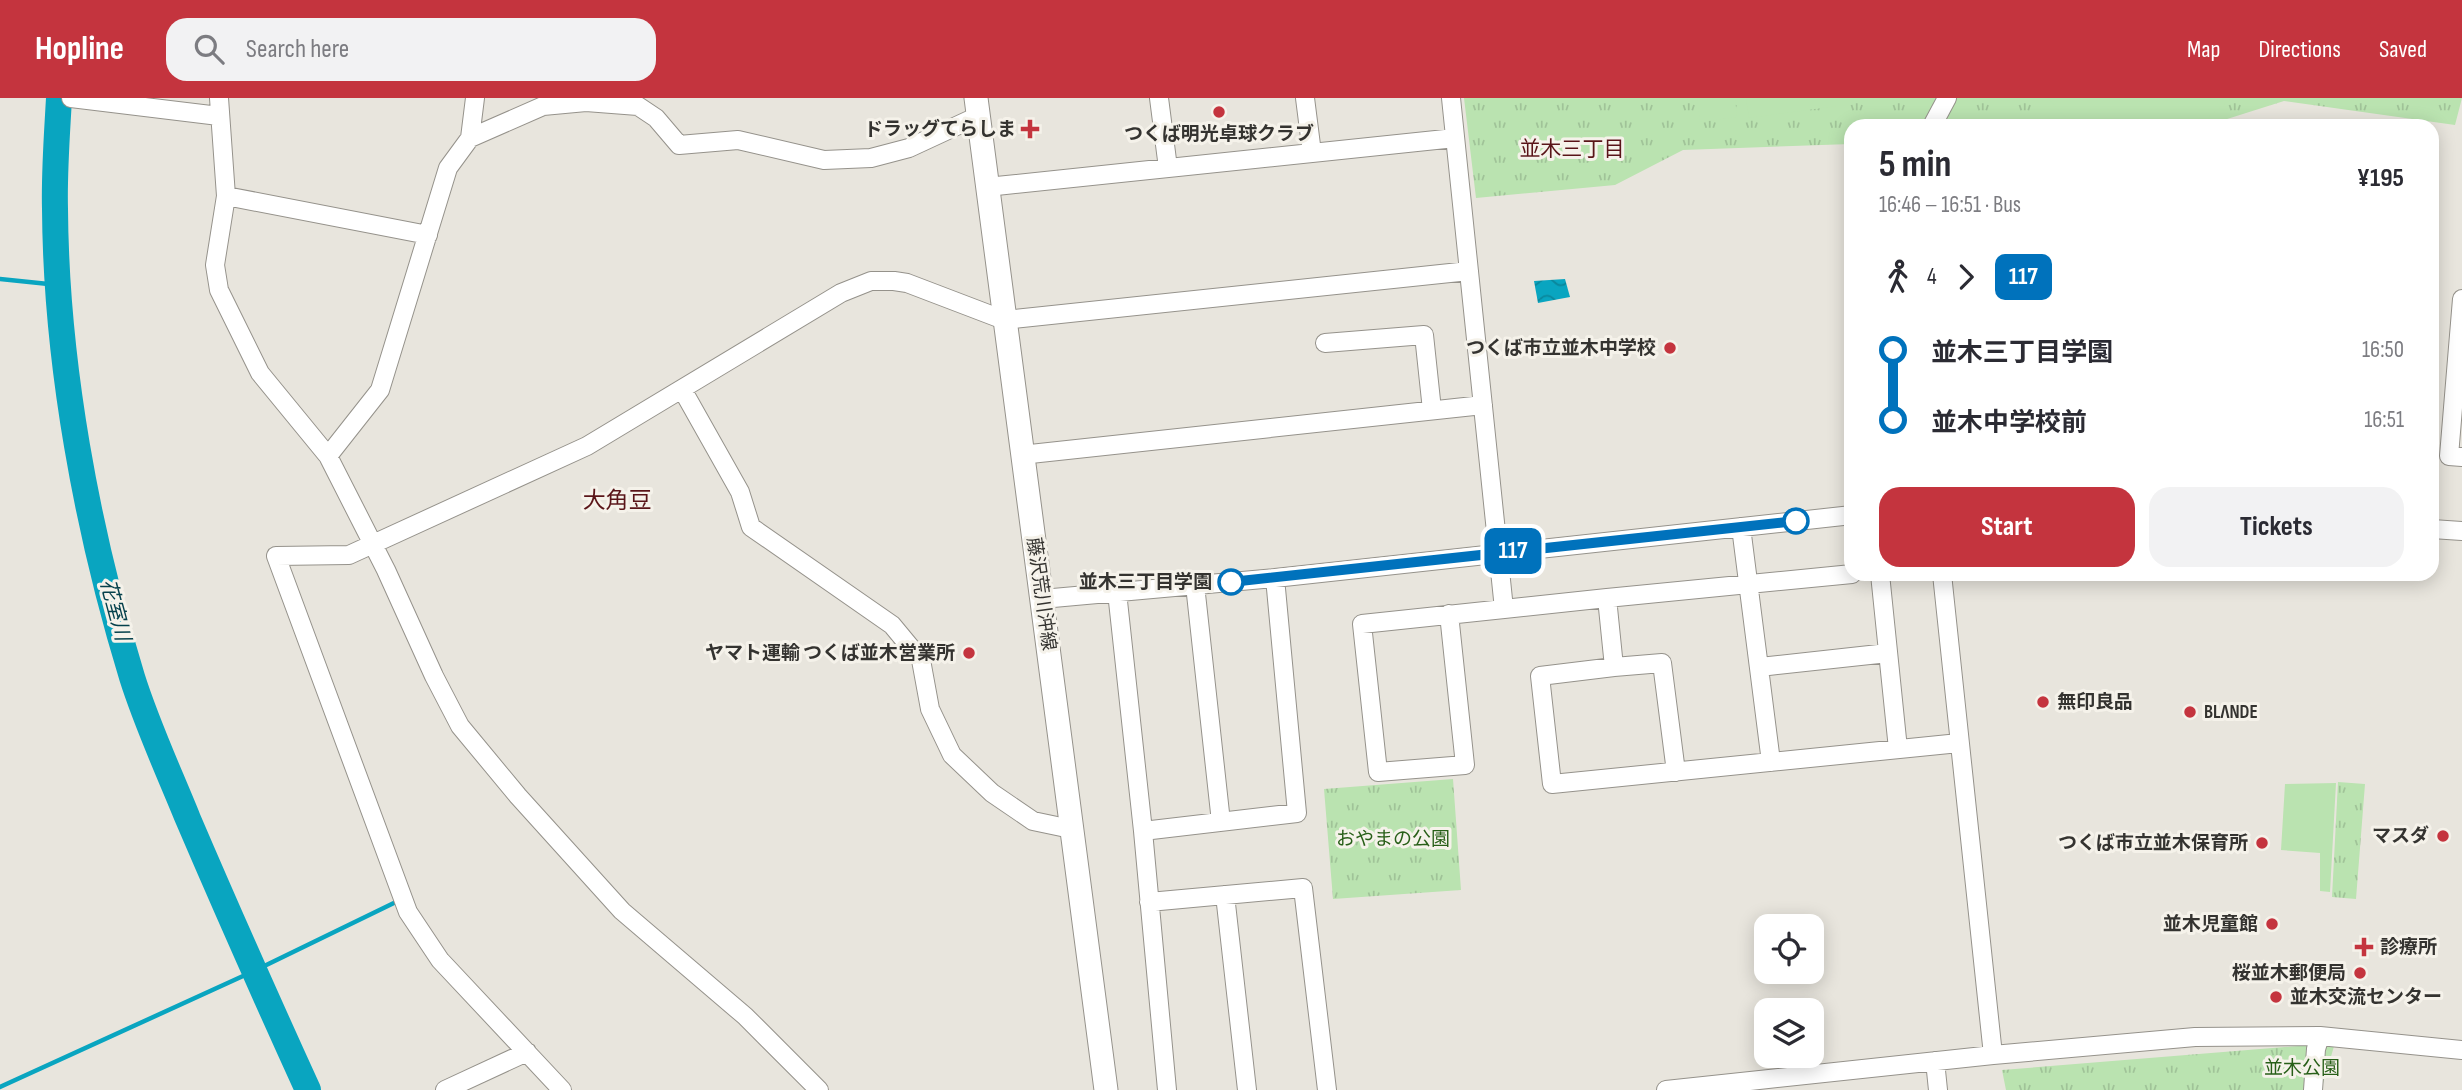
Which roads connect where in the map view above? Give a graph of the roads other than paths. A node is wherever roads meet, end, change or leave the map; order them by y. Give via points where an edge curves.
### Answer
1 (71, 98) edge
2 (475, 98) edge
3 (1159, 98) edge
4 (1305, 98) edge
5 (1451, 98) edge
6 (1947, 98) edge
7 (586, 100) edge
8 (219, 107) edge
9 (977, 107) edge
10 (1936, 119) edge
11 (470, 138) junction
12 (1455, 138) junction
13 (1312, 153) junction
14 (1168, 168) junction
15 (987, 187) junction
16 (226, 196) junction
17 (428, 235) junction
18 (1469, 271) junction
19 (2462, 299) edge
20 (1004, 320) junction
21 (1325, 343) dead end
22 (682, 390) junction
23 (1483, 405) junction
24 (1432, 410) junction
25 (1021, 455) junction
26 (328, 456) junction
27 (2462, 457) edge
28 (1844, 516) edge
29 (1741, 527) junction
30 (2439, 529) edge
31 (2462, 531) edge
32 (373, 545) junction
33 (1499, 552) junction
34 (1844, 575) edge
35 (1275, 578) junction
36 (1881, 581) edge
37 (1943, 581) edge
38 (1750, 584) junction
39 (1195, 585) junction
40 (1117, 592) junction
41 (1607, 598) junction
42 (1042, 599) junction
43 (1504, 609) junction
44 (1450, 614) junction
45 (1888, 653) junction
46 (1614, 667) junction
47 (1760, 667) junction
48 (1959, 743) junction
49 (1898, 749) junction
50 (1771, 762) junction
51 (1676, 772) junction
52 (1221, 822) junction
53 (1071, 829) junction
54 (1143, 831) junction
55 (1225, 895) junction
56 (1149, 902) junction
57 (2320, 1036) junction
58 (2462, 1050) edge
59 (527, 1052) junction
60 (1993, 1055) junction
61 (1935, 1061) junction
62 (446, 1090) edge
63 (562, 1090) edge
64 (819, 1090) edge
65 (1106, 1090) edge
66 (1167, 1090) edge
67 (1247, 1090) edge
68 (1327, 1090) edge
69 (1666, 1090) edge
70 (1938, 1090) edge
71 (2313, 1090) edge

1 - 8 street
2 - 11 street
3 - 14 street
4 - 13 street
5 - 12 street
6 - 10 street
7 - 9 street via 638,106 656,118 678,145 738,140 824,160 871,158 909,148
7 - 11 street via 543,106
8 - 16 street
9 - 15 main road, 藤沢荒川沖線
11 - 17 street via 448,168
12 - 13 street
12 - 18 street
13 - 14 street
14 - 15 street
15 - 20 main road, 藤沢荒川沖線
16 - 17 street
16 - 26 street via 215,265 219,290 260,373
17 - 26 street via 380,390
18 - 20 street
18 - 23 street
19 - 27 street via 2449,456
20 - 22 street via 907,284 871,281 841,293
20 - 25 main road, 藤沢荒川沖線
21 - 24 street via 1424,335
22 - 32 street via 587,446
22 - 53 street via 740,492 751,527 891,625 922,660 930,709 952,755 992,793 1033,821
23 - 24 street
23 - 33 street
24 - 25 street
25 - 42 main road, 藤沢荒川沖線
26 - 32 street
28 - 29 street
29 - 33 street
29 - 38 street
30 - 31 street
32 - 59 street via 349,555 276,556 408,912 440,960
32 - 64 street via 447,702 485,758 622,911 744,1016
33 - 35 street
33 - 43 street
34 - 38 street
35 - 39 street
35 - 52 street via 1297,813
36 - 45 street
37 - 48 street
38 - 41 street
38 - 47 street
39 - 40 street
39 - 52 street
40 - 42 street
40 - 54 street
41 - 43 street
41 - 46 street
42 - 53 main road, 藤沢荒川沖線
43 - 44 street
44 - 44 street via 1362,624 1378,772 1465,765
45 - 47 street
45 - 49 street
46 - 51 street via 1662,663
46 - 51 street via 1540,676 1552,784
47 - 50 street
48 - 49 street
48 - 60 street
49 - 50 street
50 - 51 street
52 - 54 street
53 - 65 main road, 藤沢荒川沖線
54 - 56 street
55 - 56 street
55 - 67 street
55 - 68 street via 1303,888
56 - 66 street
57 - 58 street
57 - 60 street via 2194,1037
57 - 71 street
59 - 62 street
59 - 63 street
60 - 61 street
61 - 69 street
61 - 70 street

